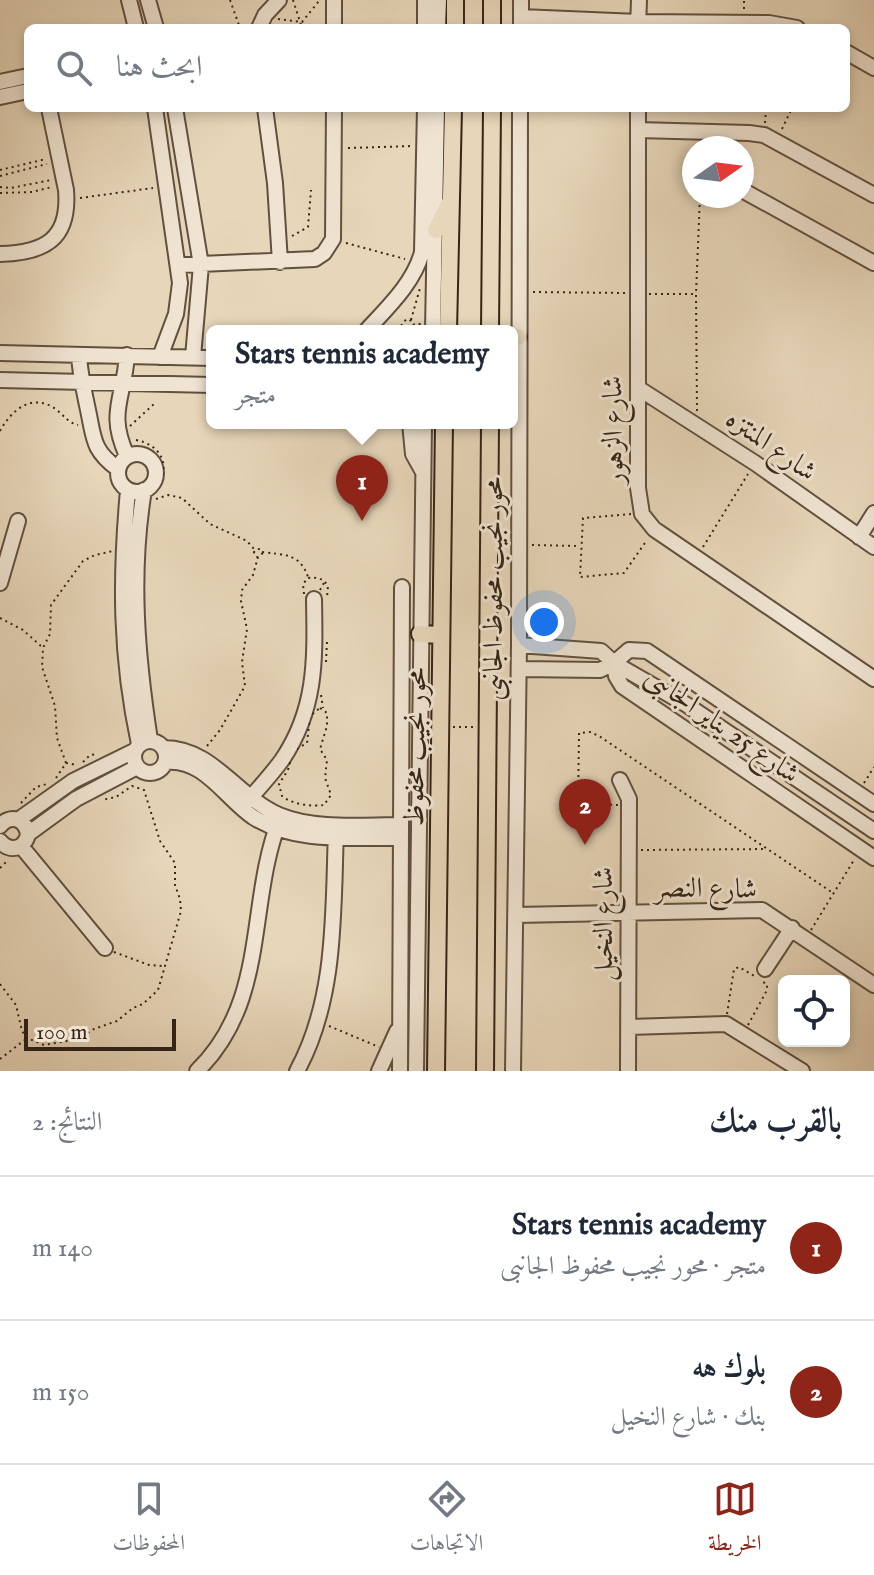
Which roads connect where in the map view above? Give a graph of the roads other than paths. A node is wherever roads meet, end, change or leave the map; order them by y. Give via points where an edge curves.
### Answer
1 (129, 0) edge
2 (148, 0) edge
3 (279, 0) edge
4 (334, 0) edge
5 (425, 0) edge
6 (439, 0) edge
7 (455, 0) edge
8 (492, 0) edge
9 (521, 0) edge
10 (639, 0) edge
11 (521, 22) edge
12 (265, 23) edge
13 (134, 24) edge
14 (155, 24) edge
15 (334, 24) edge
16 (425, 24) edge
17 (438, 24) edge
18 (455, 24) edge
19 (492, 24) edge
20 (599, 24) edge
21 (638, 24) edge
22 (704, 24) edge
23 (775, 24) edge
24 (850, 54) edge
25 (874, 68) edge
26 (24, 77) edge
27 (0, 82) edge
28 (24, 92) edge
29 (0, 97) edge
30 (50, 112) edge
31 (156, 112) edge
32 (176, 112) edge
33 (265, 112) edge
34 (334, 112) edge
35 (425, 112) edge
36 (437, 112) edge
37 (453, 112) edge
38 (492, 112) edge
39 (520, 112) edge
40 (638, 112) edge
41 (638, 130) junction
42 (874, 195) edge
43 (754, 196) edge
44 (452, 197) junction
45 (436, 230) junction
46 (0, 254) edge
47 (280, 262) junction
48 (874, 263) edge
49 (179, 265) junction
50 (201, 265) junction
51 (371, 325) edge
52 (433, 325) edge
53 (448, 325) edge
54 (490, 325) edge
55 (516, 325) edge
56 (0, 353) edge
57 (79, 355) junction
58 (127, 355) junction
59 (160, 357) junction
60 (193, 357) junction
61 (206, 358) edge
62 (0, 380) edge
63 (80, 381) junction
64 (125, 383) junction
65 (206, 385) edge
66 (638, 388) junction
67 (411, 429) edge
68 (424, 429) edge
69 (444, 429) edge
70 (490, 429) edge
71 (517, 429) edge
72 (123, 462) junction
73 (423, 472) junction
74 (128, 490) junction
75 (144, 497) junction
76 (874, 513) edge
77 (18, 521) dead end
78 (859, 537) junction
79 (874, 547) edge
80 (0, 583) edge
81 (402, 587) dead end
82 (314, 599) dead end
83 (420, 634) junction
84 (441, 635) junction
85 (519, 645) junction
86 (614, 663) junction
87 (519, 669) junction
88 (874, 679) edge
89 (141, 745) junction
90 (165, 755) junction
91 (141, 770) junction
92 (783, 770) junction
93 (620, 780) dead end
94 (771, 790) junction
95 (246, 803) junction
96 (874, 804) edge
97 (847, 813) junction
98 (5, 821) edge
99 (279, 822) junction
100 (336, 830) junction
101 (874, 831) edge
102 (401, 832) junction
103 (836, 832) junction
104 (11, 847) edge
105 (874, 858) edge
106 (628, 913) junction
107 (516, 915) junction
108 (792, 928) junction
109 (105, 948) road end
110 (765, 969) dead end
111 (874, 985) edge
112 (400, 1022) junction
113 (629, 1027) junction
114 (197, 1071) edge
115 (297, 1071) edge
116 (379, 1071) edge
117 (400, 1071) edge
118 (416, 1071) edge
119 (436, 1071) edge
120 (485, 1071) edge
121 (513, 1071) edge
122 (628, 1071) edge
123 (802, 1071) edge

1 - 13 street
2 - 14 street
3 - 12 street via 265,15
4 - 15 street
5 - 16 street
6 - 17 street
7 - 18 main road
8 - 19 main road
9 - 11 street
10 - 21 street
11 - 20 street
22 - 23 street
24 - 25 street
26 - 27 street
28 - 29 street
30 - 46 street via 67,200 62,228 37,250
31 - 49 street
32 - 50 street
33 - 47 street
34 - 47 street via 333,239 315,259
35 - 51 street via 421,270
36 - 45 street
37 - 44 main road
38 - 54 main road
39 - 55 street, محور نجيب محفوظ الجانبى
40 - 41 street, شارع الزهور
41 - 42 street via 770,138
41 - 66 street, شارع الزهور
43 - 48 street
44 - 45 main road
44 - 53 main road
45 - 52 street
47 - 50 street
49 - 50 street
49 - 59 street via 176,314
50 - 60 street
56 - 57 street
57 - 58 street
57 - 63 street
58 - 59 street
58 - 64 street
59 - 60 street
60 - 61 street
62 - 63 street
63 - 64 street
63 - 72 street via 96,446 109,462
64 - 65 street
64 - 72 street via 116,421
66 - 78 street, شارع المنتزه
66 - 88 street, شارع الزهور via 638,488 642,514 654,529
67 - 73 street via 413,454
68 - 73 street
69 - 84 main road, محور نجيب محفوظ
70 - 120 main road
71 - 85 street, محور نجيب محفوظ الجانبى
72 - 74 street via 120,481
72 - 75 street via 134,454 147,457 155,467
73 - 83 street
74 - 75 street
74 - 89 street via 121,605 124,657
75 - 89 street via 136,627
76 - 78 street
77 - 80 street
78 - 79 street, شارع المنتزه
81 - 102 street
82 - 95 street via 310,700 282,760
83 - 84 main road
83 - 118 street
84 - 119 main road, محور نجيب محفوظ
85 - 86 street via 594,650
85 - 87 street, محور نجيب محفوظ الجانبى
86 - 87 street via 600,670
86 - 92 street
86 - 94 street, شارع 25 يناير الجانبى via 622,686
86 - 96 street, شارع 25 يناير الجانبى via 629,650 647,651
87 - 107 street, محور نجيب محفوظ الجانبى
89 - 90 street
89 - 91 street
89 - 98 street
90 - 91 street via 158,772
90 - 95 street via 202,771
90 - 95 street via 183,750 200,756
91 - 104 street via 76,799
92 - 94 street
92 - 97 street
93 - 106 street, شارع النخيل via 629,805
94 - 103 street, شارع 25 يناير الجانبى
95 - 99 street
97 - 101 street
97 - 103 street
98 - 104 street via 27,828
99 - 100 street
99 - 114 street via 263,878 245,992 226,1035
100 - 102 street
100 - 115 street via 329,968 312,1040
102 - 112 street
103 - 105 street, شارع 25 يناير الجانبى
104 - 109 street
106 - 107 street, شارع النصر
106 - 108 street, شارع النصر via 752,909
106 - 113 street, شارع النخيل
107 - 121 street, محور نجيب محفوظ الجانبى
108 - 110 street
108 - 111 street, شارع النصر
112 - 116 street
112 - 117 street
113 - 122 street, شارع النخيل
113 - 123 street via 726,1024

